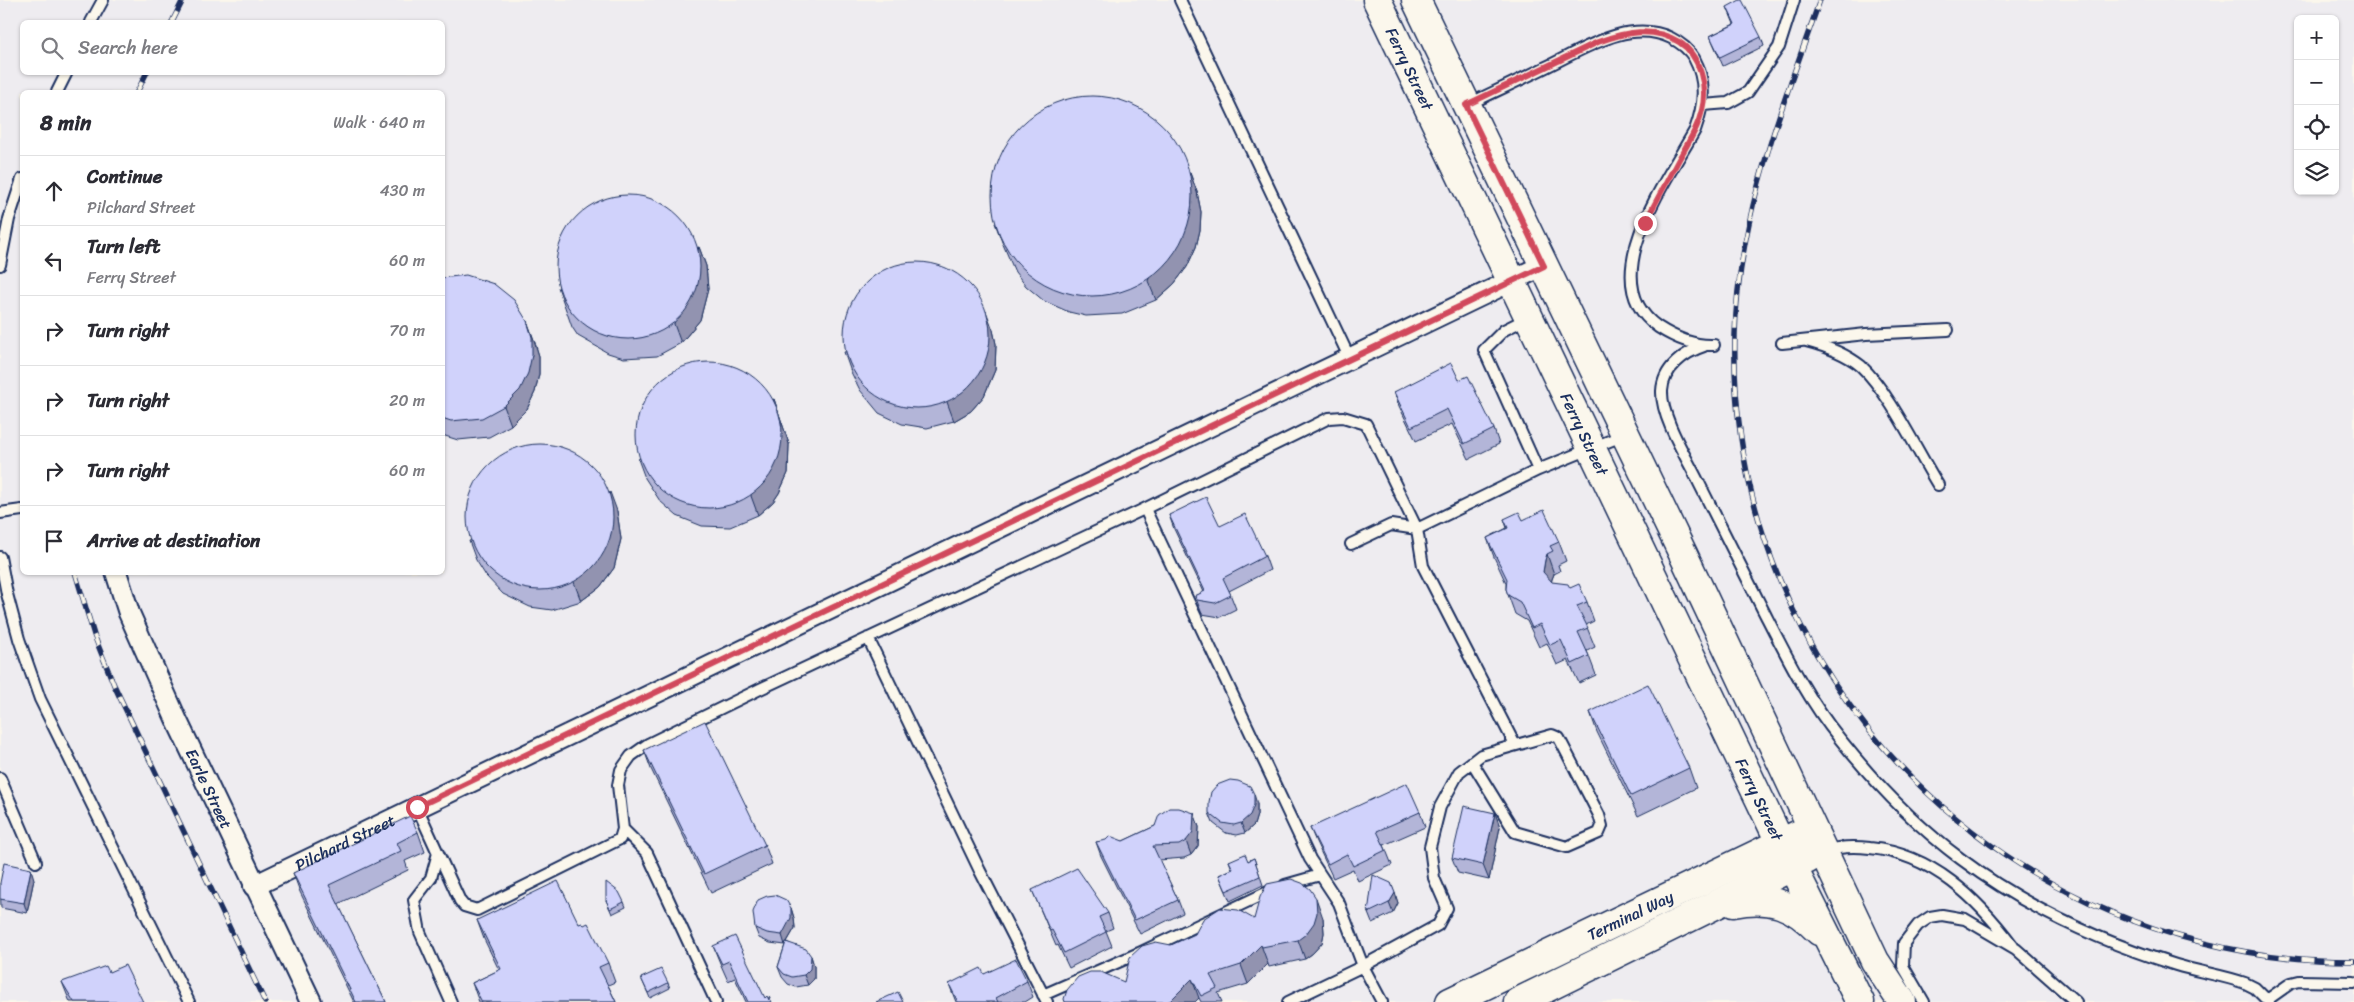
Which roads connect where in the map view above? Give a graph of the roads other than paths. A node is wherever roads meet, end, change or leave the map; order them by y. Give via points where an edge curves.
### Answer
1 (102, 0) edge
2 (1180, 0) edge
3 (1377, 0) edge
4 (1416, 0) edge
5 (1794, 0) edge
6 (93, 20) edge
7 (66, 75) edge
8 (58, 90) edge
9 (1466, 105) junction
10 (1703, 105) junction
11 (20, 185) edge
12 (0, 265) edge
13 (1544, 266) junction
14 (1512, 282) junction
15 (1529, 317) junction
16 (1948, 330) dead end
17 (1806, 341) junction
18 (1782, 343) dead end
19 (1350, 359) junction
20 (1625, 435) junction
21 (1592, 448) junction
22 (1538, 470) junction
23 (1938, 485) dead end
24 (1145, 509) junction
25 (20, 510) edge
26 (0, 513) edge
27 (1417, 529) junction
28 (1351, 544) dead end
29 (0, 557) edge
30 (117, 575) edge
31 (868, 638) junction
32 (1515, 745) junction
33 (1472, 762) junction
34 (0, 778) edge
35 (417, 807) junction
36 (1812, 828) junction
37 (623, 829) junction
38 (1780, 842) junction
39 (1823, 852) junction
40 (438, 853) junction
41 (36, 862) dead end
42 (1792, 867) junction
43 (1320, 875) junction
44 (254, 886) junction
45 (1709, 908) junction
46 (1827, 939) junction
47 (2016, 949) junction
48 (1364, 966) junction
49 (2354, 982) edge
50 (1045, 999) edge
51 (2268, 1001) edge
52 (189, 1002) edge
53 (311, 1002) edge
54 (452, 1002) edge
55 (716, 1002) edge
56 (1288, 1002) edge
57 (1382, 1002) edge
58 (1450, 1002) edge
59 (1518, 1002) edge
60 (1860, 1002) edge
61 (1902, 1002) edge
62 (1924, 1002) edge
63 (2076, 1002) edge

1 - 6 lane
2 - 19 lane
3 - 14 main road, Ferry Street
4 - 9 main road
5 - 10 lane via 1779,47 1748,92 1728,103
7 - 8 lane
9 - 10 lane via 1598,42 1616,35 1649,31 1678,41 1692,54 1700,72
9 - 13 main road
10 - 51 lane via 1695,130 1636,242 1630,270 1636,302 1642,313 1664,331 1682,340 1709,346 1684,354 1666,376 1662,390 1667,416 1808,695 1874,780 1924,829 1993,882 2091,934 2139,953 2245,983
11 - 12 lane
13 - 14 street, Pilchard Street
13 - 20 main road
14 - 15 main road, Ferry Street
14 - 19 street, Pilchard Street
15 - 21 main road, Ferry Street
15 - 22 lane via 1504,330 1484,350
16 - 17 lane
17 - 18 lane
17 - 23 lane via 1848,357 1869,375
19 - 35 street, Pilchard Street
20 - 21 lane
20 - 36 main road
21 - 22 lane
21 - 38 main road, Ferry Street
22 - 27 lane
24 - 27 lane via 1302,430 1329,418 1343,417 1366,424
24 - 31 lane
24 - 43 lane
25 - 26 lane
27 - 28 lane via 1391,525
27 - 32 lane via 1423,566
29 - 52 lane via 19,638 40,699
30 - 44 street, Earle Street via 129,613
31 - 37 lane via 648,744 631,756 621,770 618,785
31 - 50 lane
32 - 33 lane via 1481,755
32 - 33 lane via 1552,736 1559,738 1600,815 1602,826 1599,833 1567,847 1515,832
33 - 48 lane via 1459,772 1440,808 1430,847 1434,878 1447,908 1438,925
34 - 41 lane
35 - 40 lane
35 - 44 street, Pilchard Street
36 - 38 main road, Terminal Way
36 - 39 main road
37 - 40 lane via 620,839 478,910 464,906 460,901
37 - 55 lane via 647,853
38 - 42 main road, Ferry Street
38 - 58 main road, Terminal Way
39 - 42 main road, Terminal Way
39 - 47 lane via 1848,846 1890,850 1927,864 1944,875 1996,923
39 - 61 main road via 1875,961
40 - 54 lane via 431,878 414,900 420,932
42 - 45 main road, Terminal Way
42 - 46 main road
43 - 48 lane via 1339,903
43 - 50 lane via 1274,889
44 - 53 street, Earle Street
45 - 46 main road via 1755,899 1783,904 1806,916
45 - 59 main road, Terminal Way
46 - 60 main road
47 - 62 lane via 1964,919 1947,915 1930,917 1910,932 1902,955 1903,966
47 - 63 lane
48 - 56 lane
48 - 57 lane
49 - 51 lane via 2291,983

